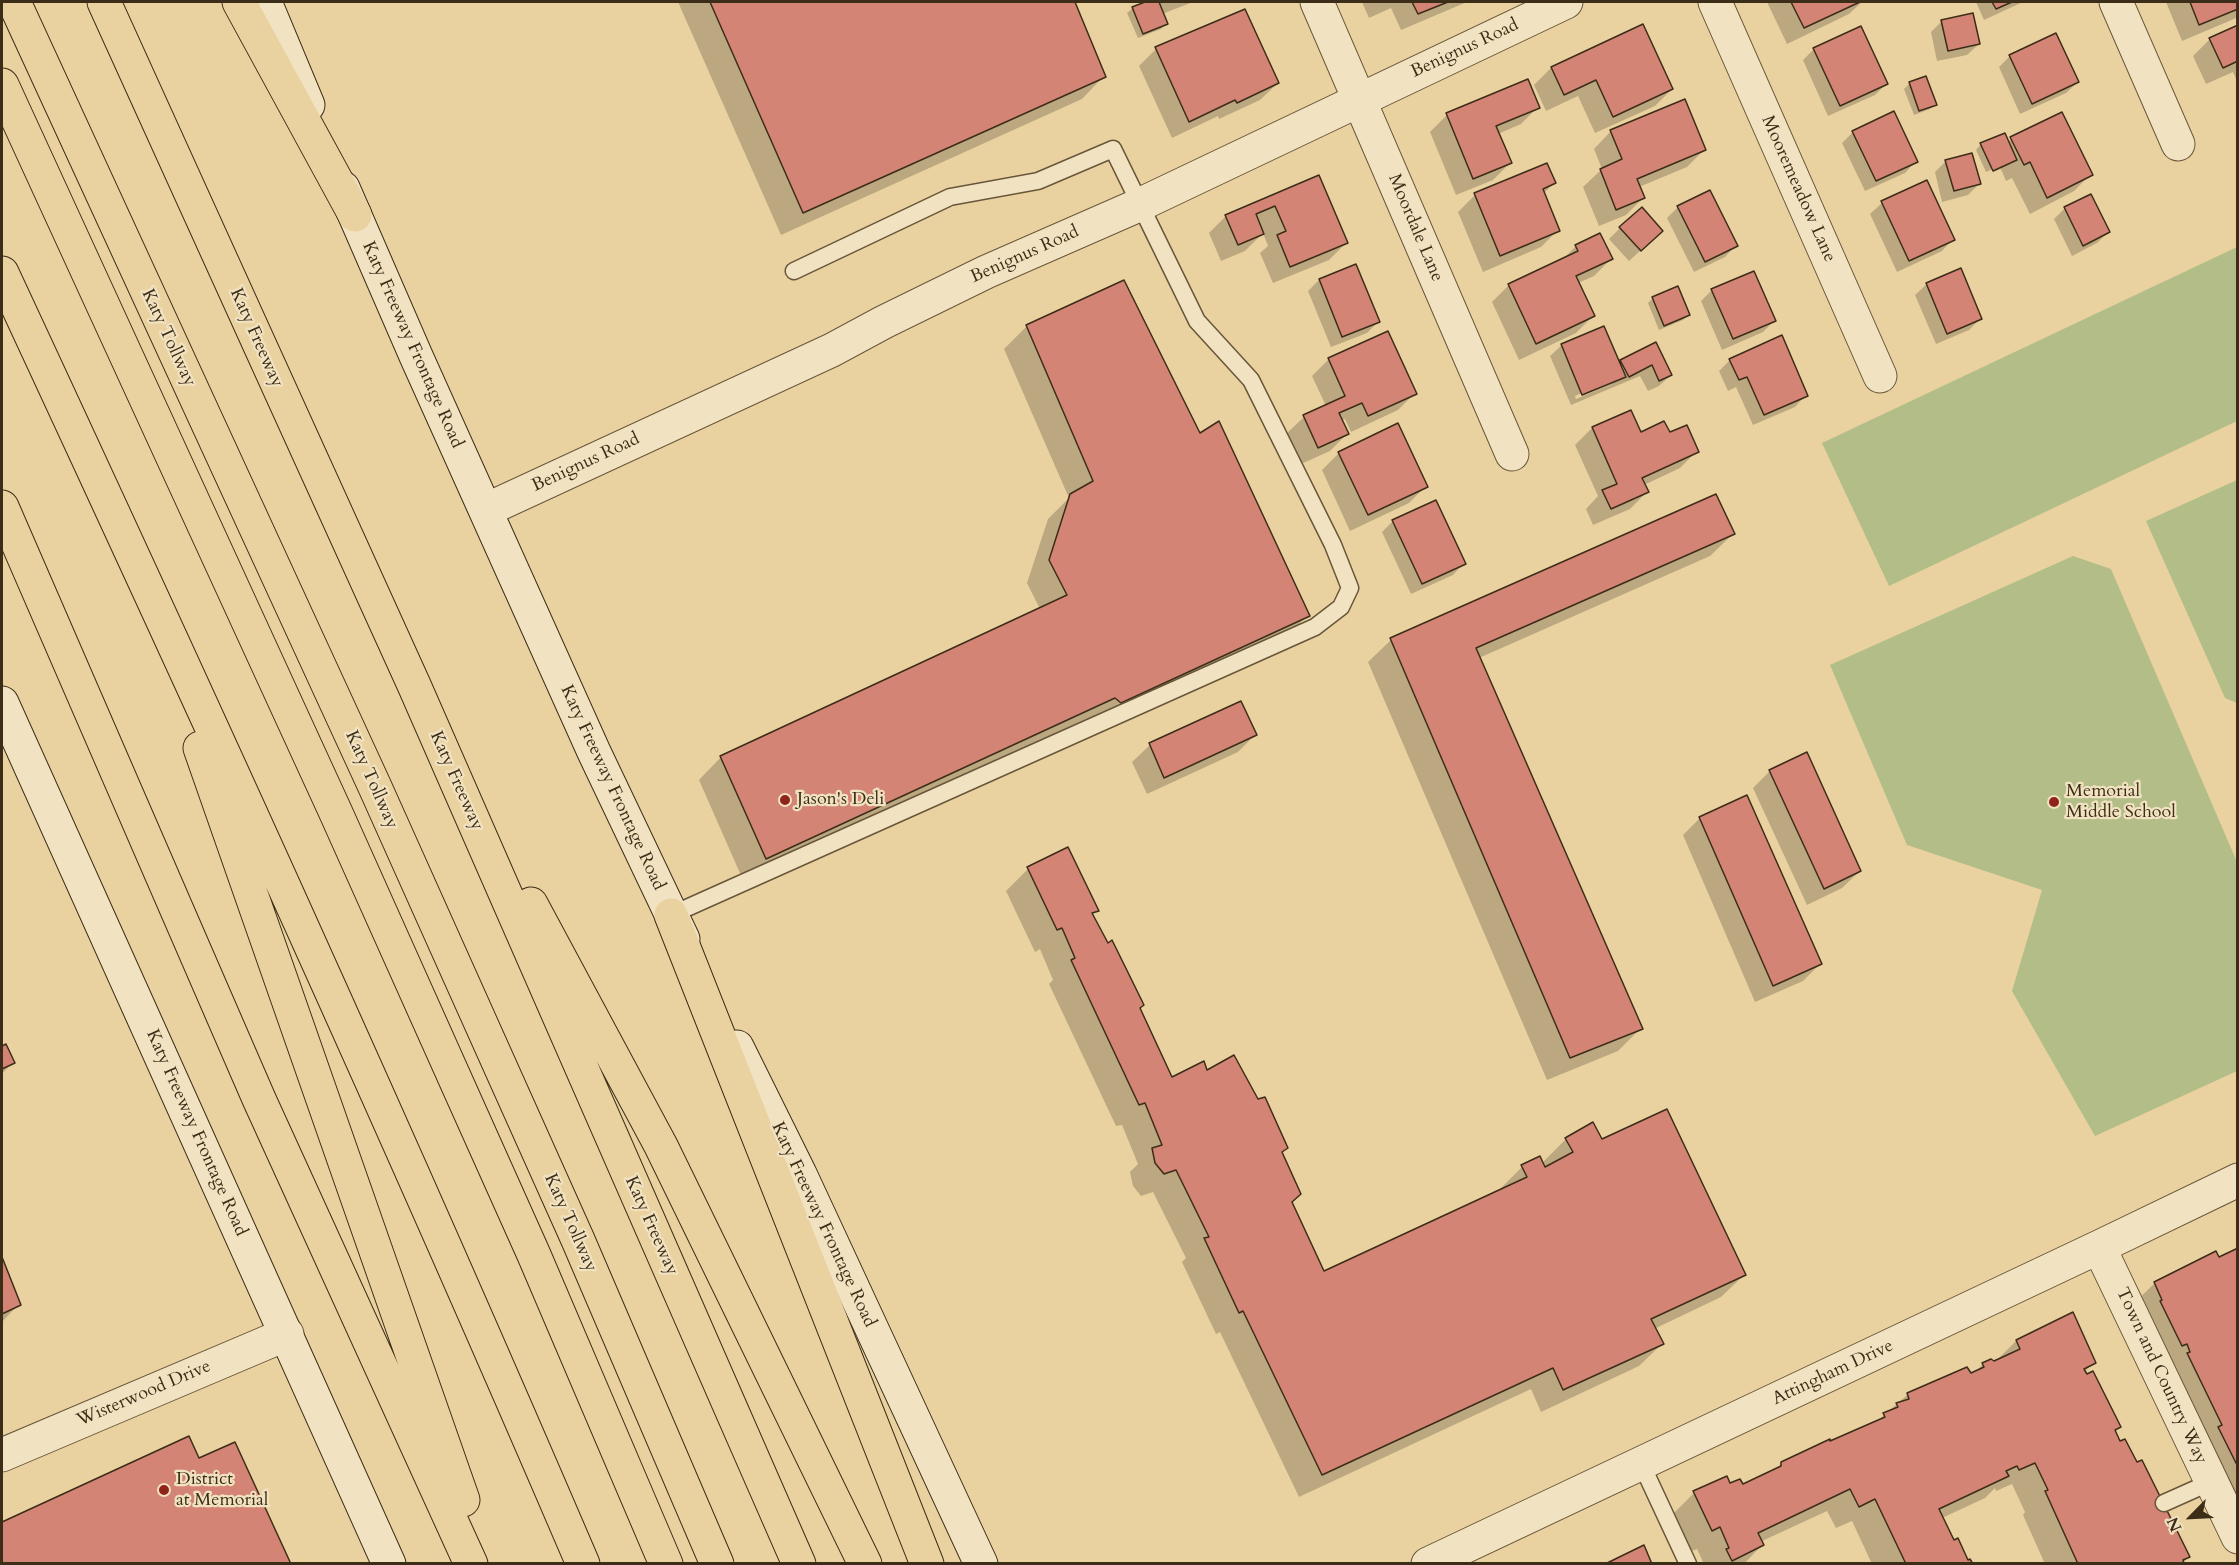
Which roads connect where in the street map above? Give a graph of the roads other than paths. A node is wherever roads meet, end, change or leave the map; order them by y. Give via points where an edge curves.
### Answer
1 (14, 2) edge
2 (104, 2) edge
3 (239, 2) edge
4 (265, 2) edge
5 (1317, 2) edge
6 (1566, 2) edge
7 (1715, 2) edge
8 (2116, 2) edge
9 (2, 85) edge
10 (1360, 98) junction
11 (2178, 144) dead end
12 (1139, 205) junction
13 (355, 215) junction
14 (794, 271) dead end
15 (2, 273) edge
16 (1880, 376) dead end
17 (1512, 454) dead end
18 (2, 507) edge
19 (486, 510) junction
20 (2, 562) edge
21 (136, 562) junction
22 (414, 685) junction
23 (2, 703) edge
24 (671, 915) junction
25 (264, 1111) junction
26 (2238, 1180) edge
27 (2099, 1247) junction
28 (287, 1334) junction
29 (2, 1455) edge
30 (1641, 1462) junction
31 (2211, 1482) junction
32 (2164, 1503) dead end
33 (2238, 1537) edge
34 (1444, 1560) edge
35 (389, 1563) edge
36 (471, 1563) edge
37 (485, 1563) edge
38 (583, 1563) edge
39 (666, 1563) edge
40 (717, 1563) edge
41 (799, 1563) edge
42 (865, 1563) edge
43 (927, 1563) edge
44 (981, 1563) edge
45 (1688, 1563) edge

1 - 40 highway, Katy Tollway via 375,787 578,1240
2 - 22 highway, Katy Freeway
3 - 13 highway
4 - 13 street, Katy Freeway Frontage Road
5 - 10 street, Moordale Lane
6 - 10 street, Benignus Road
7 - 16 street, Mooremeadow Lane
8 - 11 street
9 - 39 highway via 341,823
10 - 12 street, Benignus Road
10 - 17 street, Moordale Lane
12 - 14 lane via 1113,149 1038,181 950,197
12 - 19 street, Benignus Road via 986,272 832,350
12 - 24 lane via 1197,321 1251,380 1333,545 1350,588 1341,607 1315,627
13 - 19 street, Katy Freeway Frontage Road
15 - 21 highway
18 - 25 highway
19 - 24 street, Katy Freeway Frontage Road
20 - 25 highway
21 - 37 highway
21 - 38 highway via 303,927
22 - 41 highway, Katy Freeway
22 - 42 highway via 661,1146
23 - 28 street, Katy Freeway Frontage Road
24 - 43 highway
24 - 44 street, Katy Freeway Frontage Road via 800,1174
25 - 36 highway
26 - 27 street, Attingham Drive
27 - 30 street, Attingham Drive
27 - 31 street, Town and Country Way
28 - 29 street, Wisterwood Drive
28 - 35 street, Katy Freeway Frontage Road
30 - 34 street, Attingham Drive
30 - 45 lane
31 - 32 lane
31 - 33 street, Town and Country Way

